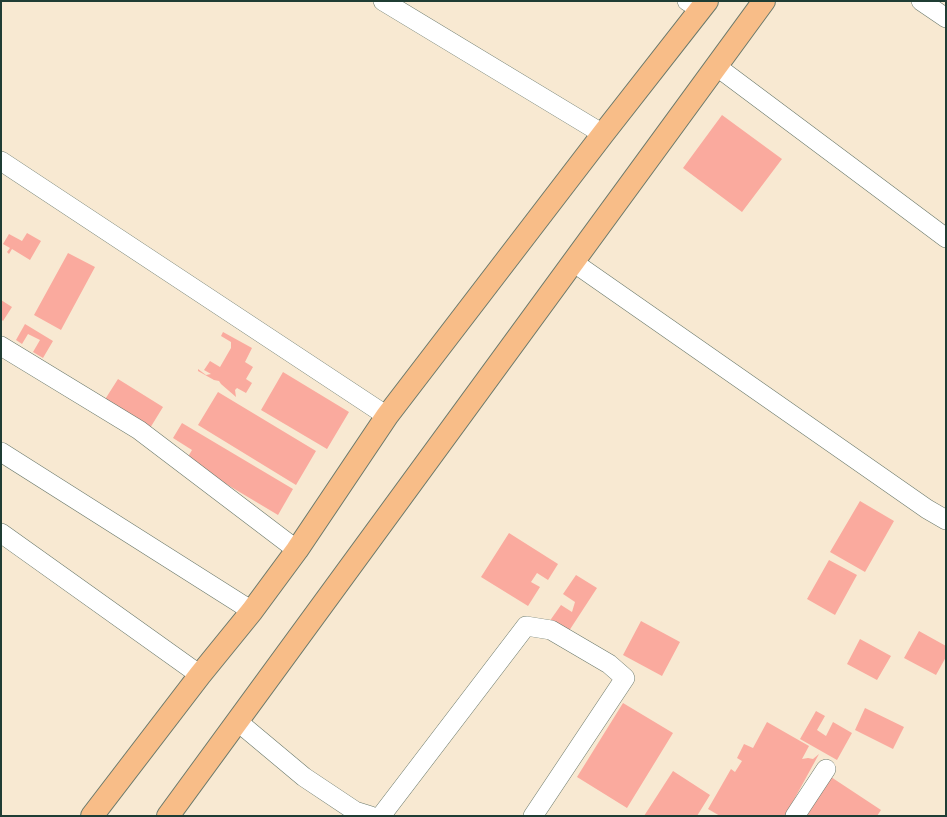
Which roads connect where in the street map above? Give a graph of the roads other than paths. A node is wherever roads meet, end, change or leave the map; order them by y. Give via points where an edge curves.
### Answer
1 (383, 1) edge
2 (764, 1) edge
3 (921, 1) edge
4 (698, 4) edge
5 (946, 18) edge
6 (716, 66) junction
7 (602, 134) junction
8 (1, 161) edge
9 (946, 238) edge
10 (573, 262) junction
11 (1, 346) edge
12 (388, 416) junction
13 (1, 452) edge
14 (946, 520) edge
15 (1, 533) edge
16 (297, 550) junction
17 (252, 610) junction
18 (200, 675) junction
19 (237, 720) junction
20 (826, 769) dead end
21 (92, 816) edge
22 (168, 816) edge
23 (371, 816) edge
24 (381, 816) edge
25 (534, 816) edge
26 (795, 816) edge

1 - 7 street
2 - 6 main road
3 - 5 street
4 - 7 main road
6 - 9 street
6 - 10 main road
7 - 12 main road
8 - 12 street
10 - 14 street
10 - 19 main road
11 - 16 street via 139,430
12 - 16 main road
13 - 17 street
15 - 18 street
16 - 17 main road
17 - 18 main road
18 - 21 main road
19 - 22 main road
19 - 23 street via 304,777 355,811
20 - 26 street
24 - 25 street via 526,626 551,630 609,664 625,678

